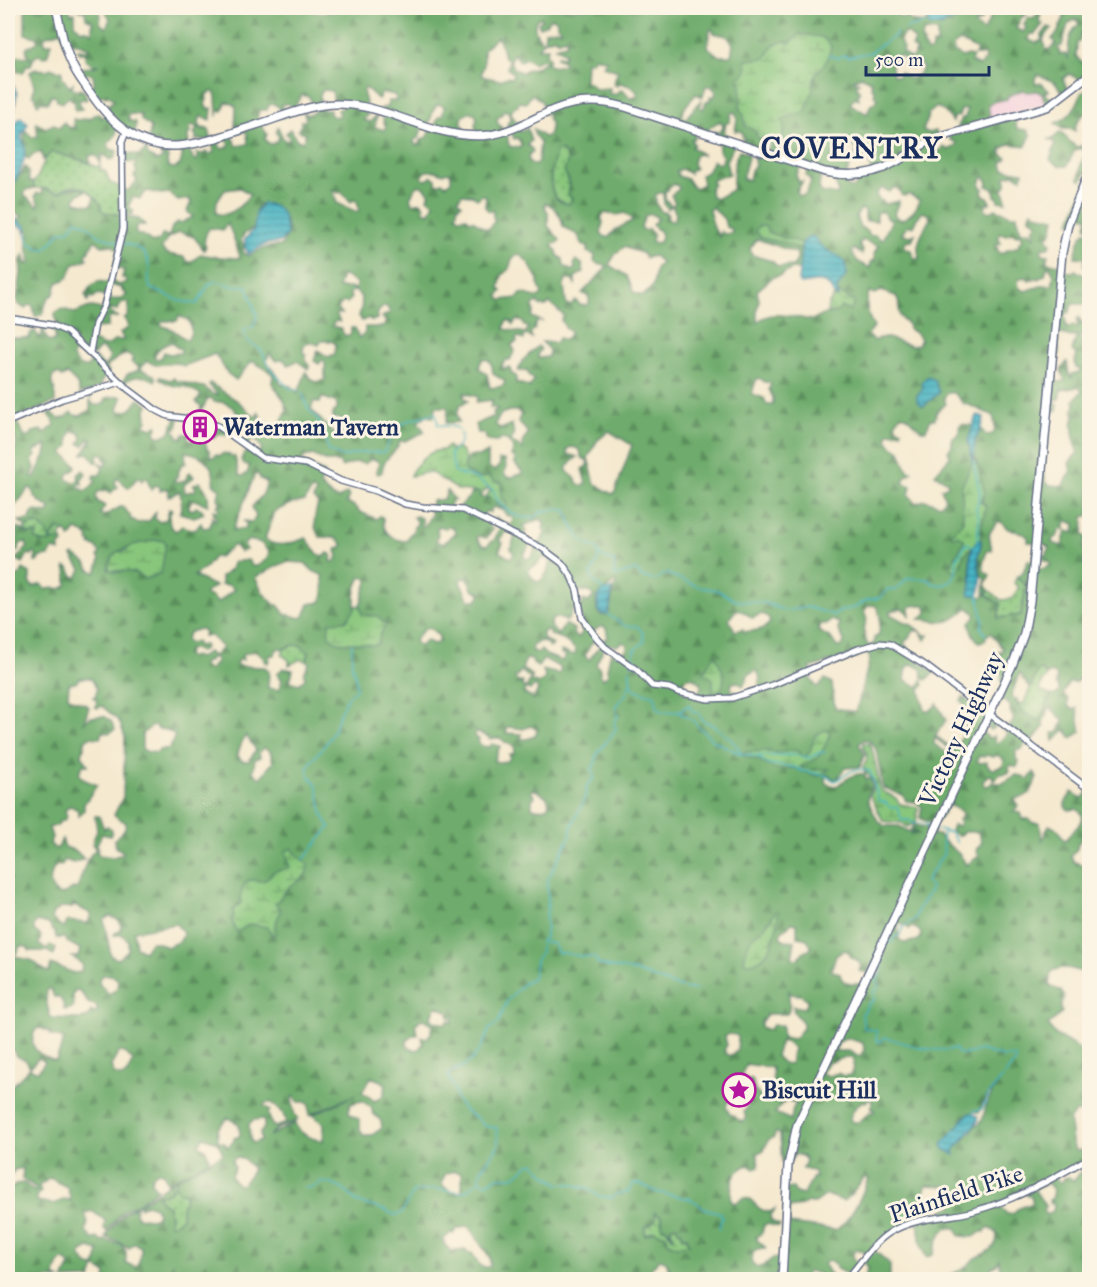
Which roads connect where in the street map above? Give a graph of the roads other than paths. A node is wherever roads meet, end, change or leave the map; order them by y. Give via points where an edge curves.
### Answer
1 (56, 8) edge
2 (1089, 74) edge
3 (126, 132) junction
4 (1089, 169) edge
5 (8, 318) edge
6 (90, 352) junction
7 (121, 382) junction
8 (8, 422) edge
9 (990, 714) junction
10 (1089, 790) edge
11 (1089, 1156) edge
12 (782, 1280) edge
13 (846, 1280) edge

1 - 3 main road via 72,64 100,108
2 - 3 main road via 1047,106 935,139 887,167 853,175 825,172 600,102 561,107 515,129 485,135 453,133 340,104 318,106 185,145 156,144
3 - 6 street via 122,142 123,229
4 - 9 main road, Victory Highway via 1062,253 1027,620 1016,657
5 - 6 street via 59,328
6 - 7 street
7 - 8 street via 62,399
7 - 9 street via 162,414 218,426 263,458 306,464 405,504 461,510 542,548 570,574 582,618 597,638 652,686 708,699 732,698 855,650 887,644 926,666
9 - 10 street
9 - 12 main road, Victory Highway via 798,1123 788,1165
11 - 13 street, Plainfield Pike via 1030,1190 988,1207 892,1231 875,1244

